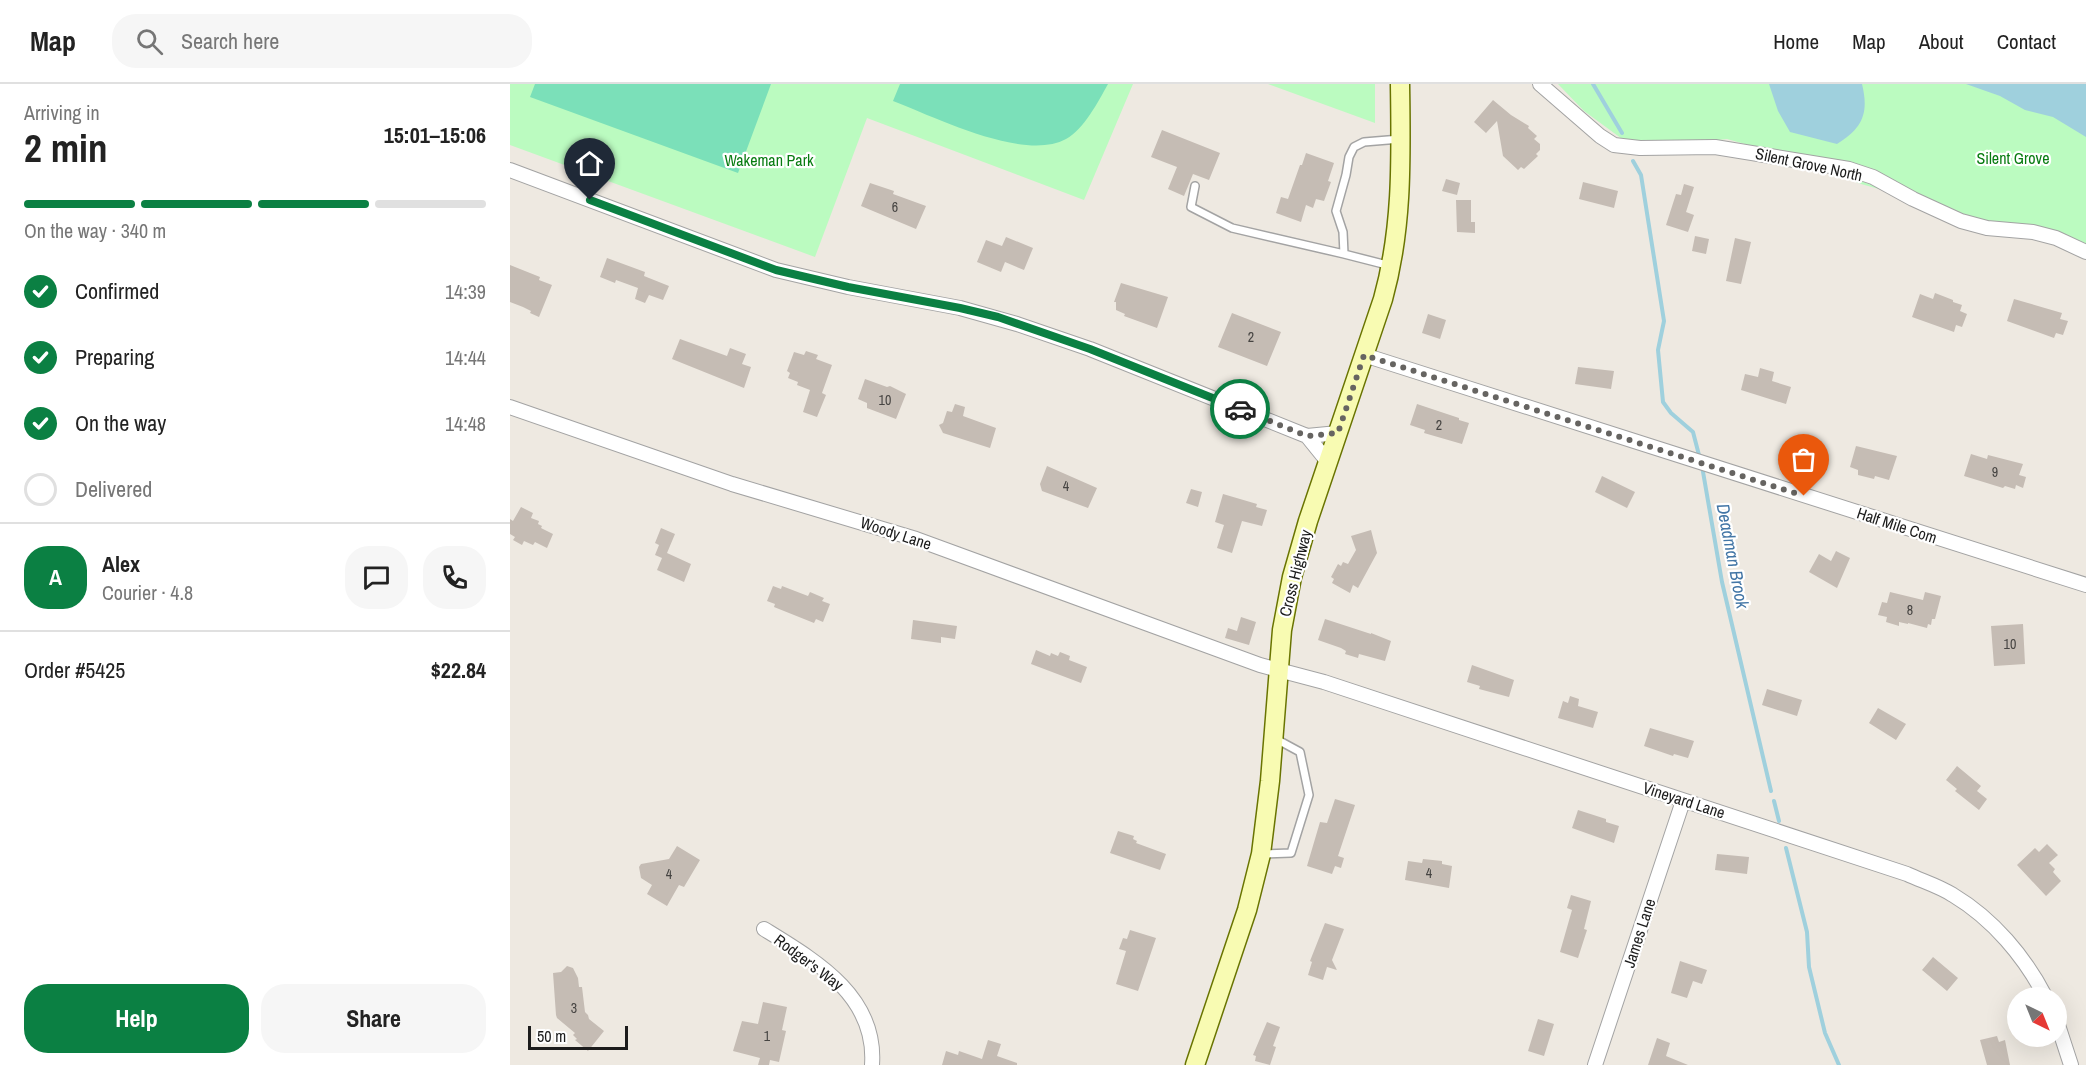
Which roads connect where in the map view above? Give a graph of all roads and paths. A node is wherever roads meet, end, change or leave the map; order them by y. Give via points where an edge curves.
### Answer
1 (1400, 84) edge
2 (1540, 84) edge
3 (1400, 139) junction
4 (510, 170) edge
5 (1196, 186) dead end
6 (2086, 252) edge
7 (1344, 254) junction
8 (1392, 267) junction
9 (1364, 355) junction
10 (510, 407) edge
11 (1338, 433) junction
12 (1307, 436) junction
13 (1328, 462) junction
14 (2086, 585) edge
15 (1279, 669) junction
16 (1274, 738) junction
17 (1683, 801) junction
18 (1261, 854) junction
19 (764, 929) dead end
20 (2039, 987) edge
21 (2065, 1047) edge
22 (872, 1065) edge
23 (1195, 1065) edge
24 (1595, 1065) edge
25 (2071, 1065) edge

1 - 3 street, Cross Highway
2 - 6 street, Silent Grove North via 1614,145 1715,147 1849,169 1961,221 2033,232
3 - 7 lane via 1364,142 1354,147 1349,157 1336,211 1343,232
3 - 8 street, Cross Highway via 1400,198
4 - 12 street via 776,270 960,308 1017,324
5 - 7 lane via 1191,207 1232,228
7 - 8 lane
8 - 9 street, Cross Highway
9 - 11 street, Cross Highway
9 - 14 street, Half Mile Com
10 - 15 street, Woody Lane via 732,484 916,539
11 - 12 street
11 - 13 street, Cross Highway
12 - 13 street
13 - 15 street, Cross Highway via 1289,587
15 - 16 street, Cross Highway
15 - 17 street, Vineyard Lane
16 - 18 street, Cross Highway
16 - 18 lane via 1300,752 1309,795 1291,853
17 - 20 street, Vineyard Lane via 1872,861 1953,895 2009,943
17 - 24 street, James Lane
18 - 23 street, Cross Highway via 1251,897
19 - 22 street, Rodger's Way via 824,970 852,996 871,1036
21 - 25 street

